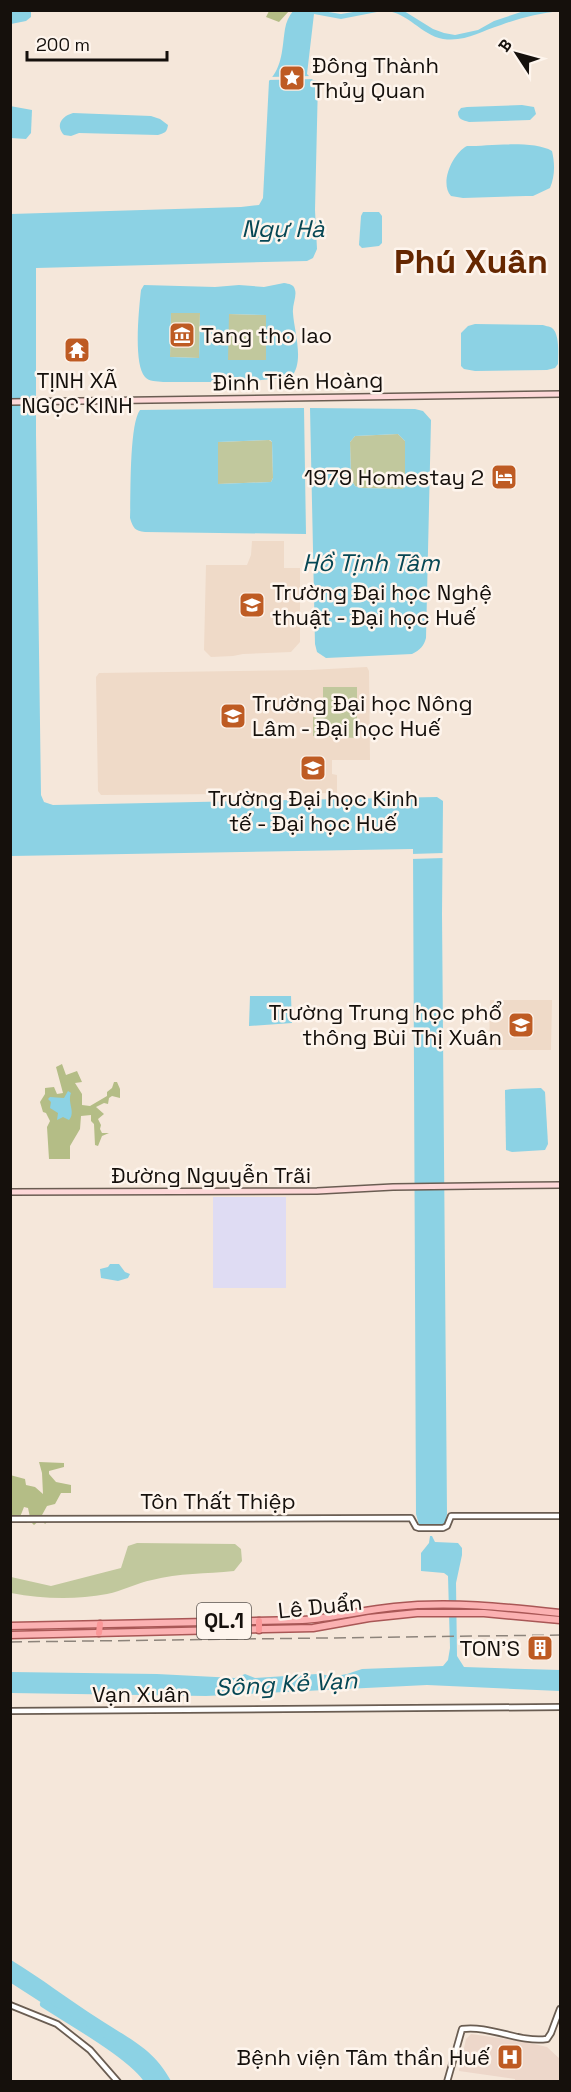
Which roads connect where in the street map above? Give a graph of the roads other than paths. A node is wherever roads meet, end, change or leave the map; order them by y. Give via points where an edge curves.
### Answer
1 (561, 394) edge
2 (10, 402) edge
3 (561, 1185) edge
4 (10, 1191) edge
5 (561, 1516) edge
6 (10, 1519) edge
7 (561, 1613) edge
8 (561, 1620) edge
9 (259, 1621) junction
10 (100, 1624) junction
11 (10, 1626) edge
12 (259, 1629) junction
13 (99, 1633) junction
14 (10, 1635) edge
15 (561, 1707) edge
16 (10, 1711) edge
17 (10, 2005) edge
18 (561, 2009) edge
19 (118, 2082) edge
20 (447, 2082) edge

1 - 2 main road, Đinh Tiên Hoàng
3 - 4 main road, Đường Nguyễn Trãi via 290,1191
5 - 6 street, Tôn Thất Thiệp via 451,1516 443,1528 419,1528 411,1518
7 - 9 main road, Lê Duẩn / QL.1 via 437,1605
8 - 12 main road, Lê Duẩn / QL.1 via 484,1613 417,1613 313,1628
9 - 10 main road, Lê Duẩn / QL.1
9 - 12 highway
10 - 11 main road, Lê Duẩn / QL.1
10 - 13 highway
12 - 13 main road, Lê Duẩn / QL.1
13 - 14 main road, Lê Duẩn / QL.1
15 - 16 street, Vạn Xuân
17 - 19 street via 57,2024 90,2050
18 - 20 street via 547,2039 462,2029

